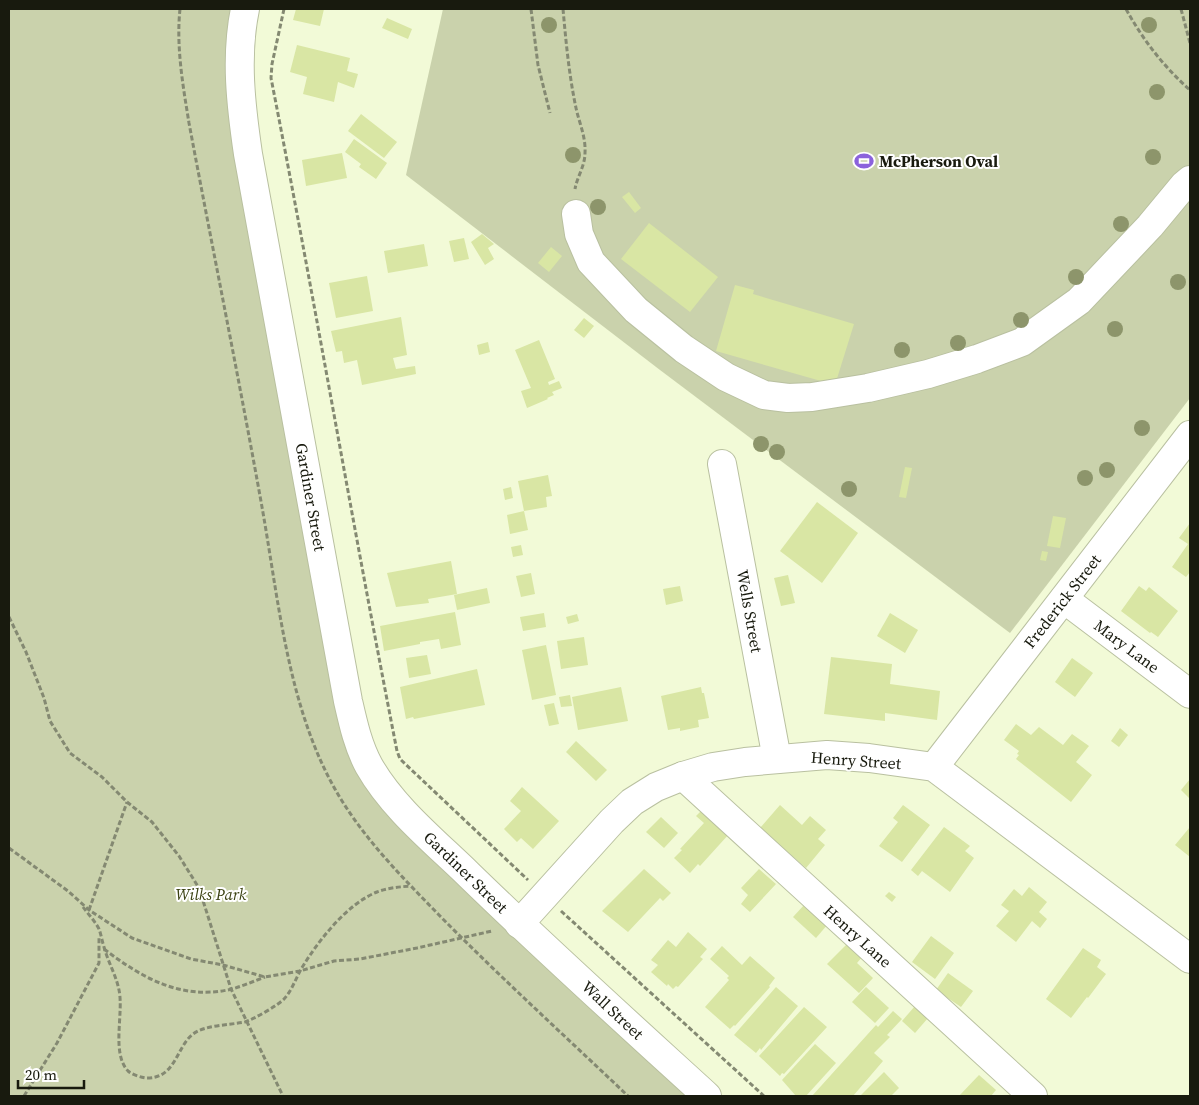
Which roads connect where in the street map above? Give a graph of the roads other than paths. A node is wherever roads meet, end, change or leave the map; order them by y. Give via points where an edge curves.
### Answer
1 (245, 9) edge
2 (1190, 180) edge
3 (576, 214) road end
4 (1188, 441) edge
5 (722, 464) dead end
6 (1064, 599) junction
7 (1190, 694) edge
8 (777, 759) junction
9 (934, 767) junction
10 (683, 776) junction
11 (519, 924) junction
12 (1190, 960) edge
13 (707, 1096) edge
14 (1033, 1096) edge

1 - 11 street, Gardiner Street via 240,58 241,101 248,154 356,734 368,765 388,793
2 - 3 street via 1079,300 1022,342 928,374 812,397 764,395 726,377 684,349 636,310 591,262 579,234
4 - 6 street, Frederick Street
5 - 8 street, Wells Street
6 - 7 street, Mary Lane
6 - 9 street, Frederick Street
8 - 9 street, Henry Street via 827,755
8 - 10 street, Henry Street via 714,767
9 - 12 street, Henry Street
10 - 11 street, Henry Street via 632,802
10 - 14 street, Henry Lane
11 - 13 street, Wall Street

